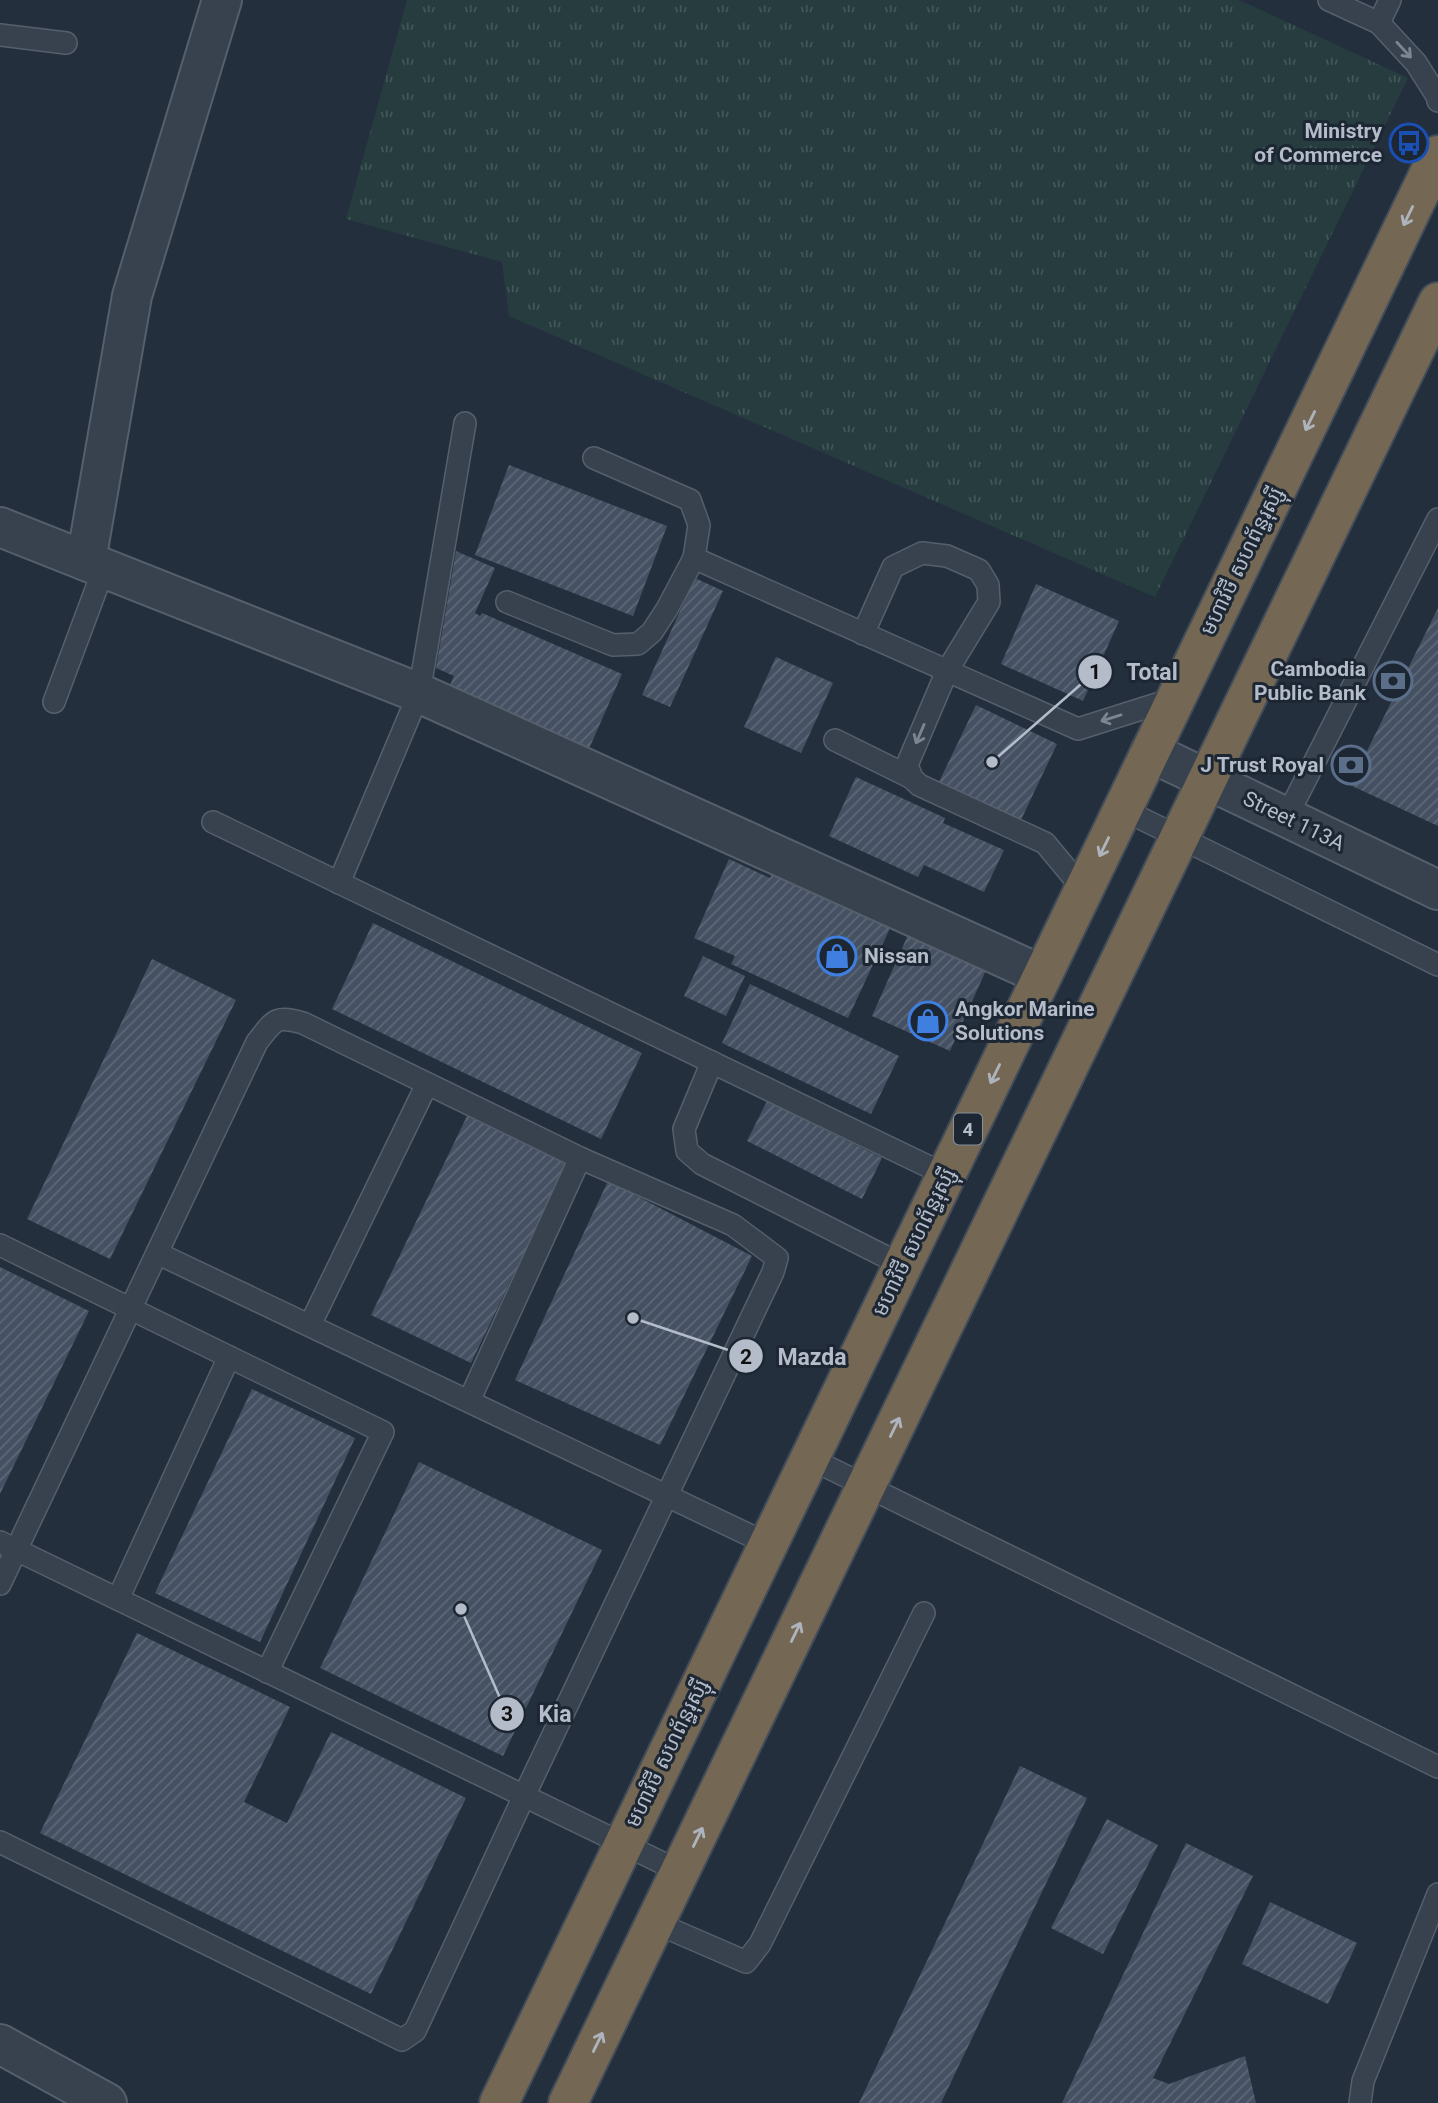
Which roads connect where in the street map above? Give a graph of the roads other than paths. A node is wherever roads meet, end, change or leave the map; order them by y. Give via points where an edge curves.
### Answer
1 (222, 0) edge
2 (1329, 0) edge
3 (1390, 0) edge
4 (1379, 23) junction
5 (0, 35) edge
6 (66, 43) dead end
7 (1438, 101) edge
8 (1438, 155) edge
9 (1438, 302) edge
10 (465, 423) dead end
11 (594, 458) dead end
12 (1438, 519) edge
13 (0, 527) edge
14 (694, 558) junction
15 (95, 565) junction
16 (507, 602) dead end
17 (863, 634) junction
18 (947, 671) junction
19 (419, 693) junction
20 (1176, 698) junction
21 (54, 702) dead end
22 (835, 740) dead end
23 (1150, 752) junction
24 (912, 778) junction
25 (1207, 780) junction
26 (1122, 809) junction
27 (1286, 818) junction
28 (213, 822) dead end
29 (1179, 838) junction
30 (339, 883) junction
31 (1084, 890) junction
32 (1438, 890) edge
33 (1438, 965) edge
34 (1042, 975) junction
35 (712, 1062) junction
36 (427, 1084) junction
37 (580, 1158) junction
38 (946, 1175) junction
39 (0, 1245) edge
40 (157, 1253) junction
41 (902, 1265) junction
42 (131, 1309) junction
43 (310, 1325) junction
44 (229, 1357) junction
45 (469, 1401) junction
46 (809, 1458) junction
47 (867, 1485) junction
48 (666, 1496) junction
49 (768, 1544) junction
50 (8, 1546) edge
51 (0, 1584) edge
52 (118, 1599) junction
53 (924, 1613) dead end
54 (267, 1672) junction
55 (1438, 1767) edge
56 (524, 1796) junction
57 (0, 1842) edge
58 (624, 1844) junction
59 (681, 1872) junction
60 (1438, 1894) edge
61 (656, 1923) junction
62 (0, 2044) edge
63 (63, 2092) edge
64 (107, 2103) edge
65 (499, 2103) edge
66 (568, 2103) edge
67 (1360, 2103) edge

1 - 15 street via 132,296
2 - 4 lane
3 - 4 lane
4 -> 7 lane via 1416,63
5 - 6 lane
8 -> 20 highway, មហាវិថី សហព័ន្ធរុស្ស៊ី / 4
9 - 25 highway
10 - 19 lane
11 - 14 lane via 690,500 699,525
12 - 27 lane
13 - 15 street
14 - 16 lane via 667,610 638,644 613,645
14 - 17 lane
15 - 19 street
15 - 21 lane
17 - 18 lane
17 - 18 lane via 893,567 922,553 968,565 979,570 988,585 989,602
20 -> 18 lane via 1077,729
18 -> 24 lane via 907,765
19 - 30 lane
19 - 34 street
20 - 23 highway, មហាវិថី សហព័ន្ធរុស្ស៊ី / 4
22 - 24 lane
23 - 25 street, Street 113A
23 - 26 highway, មហាវិថី សហព័ន្ធរុស្ស៊ី / 4
24 - 31 lane via 1045,843
25 - 27 street, Street 113A
25 - 29 highway
26 - 29 lane
26 -> 31 highway, មហាវិថី សហព័ន្ធរុស្ស៊ី / 4
27 - 32 street, Street 113A
28 - 30 lane
29 - 33 lane
47 -> 29 highway
30 - 35 lane
31 - 34 highway, មហាវិថី សហព័ន្ធរុស្ស៊ី / 4
34 -> 38 highway, មហាវិថី សហព័ន្ធរុស្ស៊ី / 4
35 - 38 lane
35 - 41 lane via 684,1129 687,1151 702,1164
36 - 37 lane
36 - 40 lane via 303,1023 284,1018 272,1023 257,1042
36 - 43 lane
37 - 45 lane
37 - 48 lane via 733,1225 777,1258
38 - 41 highway, មហាវិថី សហព័ន្ធរុស្ស៊ី / 4
39 - 42 lane
40 - 42 lane
40 - 43 lane
41 - 46 highway, មហាវិថី សហព័ន្ធរុស្ស៊ី / 4
42 - 44 lane
42 - 50 lane
43 - 45 lane
44 - 52 lane
44 - 54 lane via 383,1432
45 - 48 lane
46 - 47 lane
46 - 49 highway, មហាវិថី សហព័ន្ធរុស្ស៊ី / 4
47 - 55 lane
59 -> 47 highway
48 - 49 lane
48 - 56 lane
49 - 58 highway, មហាវិថី សហព័ន្ធរុស្ស៊ី / 4
50 - 51 lane
50 - 52 lane
52 - 54 lane
53 - 61 lane via 760,1944 746,1962
54 - 56 lane
56 - 57 lane via 415,2031 402,2040
56 - 58 lane
58 - 59 lane
58 - 65 highway, មហាវិថី សហព័ន្ធរុស្ស៊ី / 4
59 - 61 highway
60 - 67 lane via 1363,2081
66 -> 61 highway
62 - 63 street
63 - 64 street

